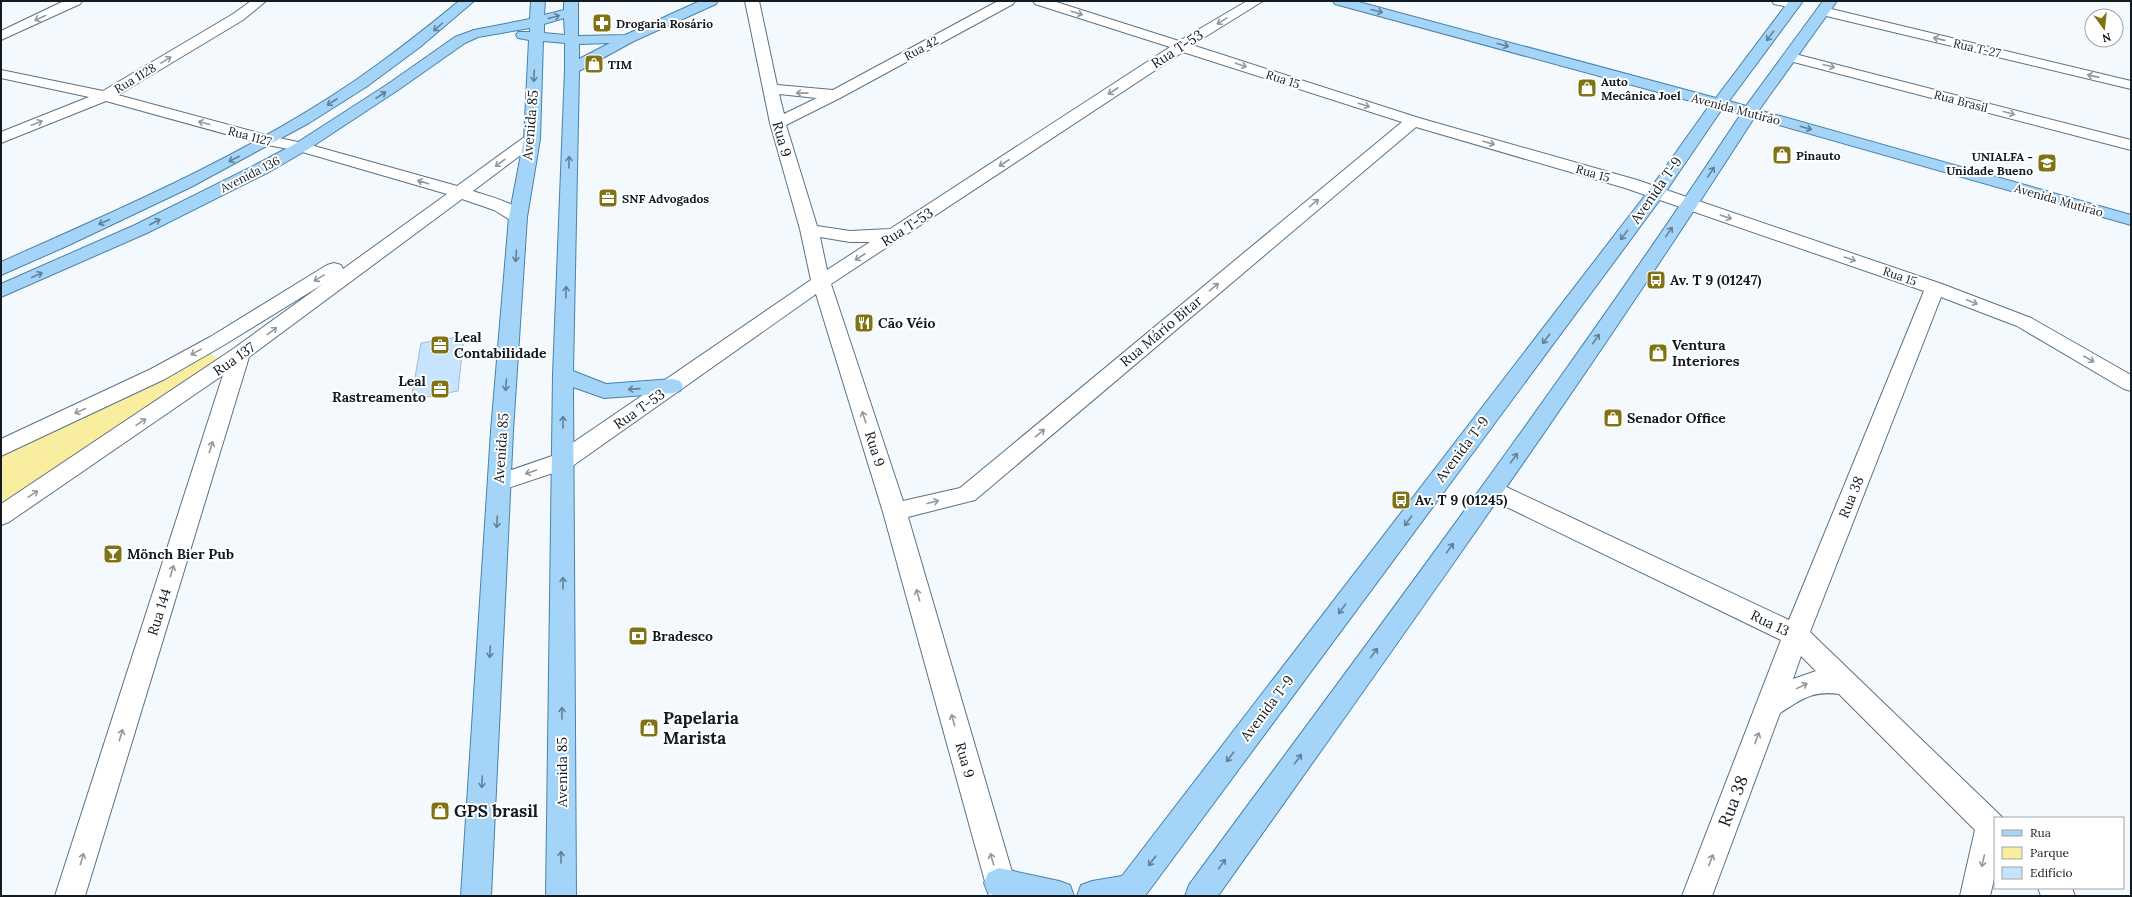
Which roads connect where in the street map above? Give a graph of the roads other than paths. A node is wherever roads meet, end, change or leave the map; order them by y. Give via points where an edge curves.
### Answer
1 (75, 1) edge
2 (260, 1) edge
3 (467, 1) edge
4 (538, 1) edge
5 (711, 1) edge
6 (752, 1) edge
7 (1008, 1) edge
8 (1040, 1) edge
9 (1256, 1) edge
10 (1340, 1) edge
11 (1380, 1) edge
12 (1789, 2) edge
13 (1827, 6) edge
14 (571, 7) edge
15 (537, 29) junction
16 (1, 36) edge
17 (629, 38) junction
18 (572, 40) junction
19 (1181, 46) junction
20 (1791, 56) junction
21 (572, 69) junction
22 (1, 74) edge
23 (2131, 85) edge
24 (770, 89) junction
25 (835, 95) junction
26 (105, 96) junction
27 (1722, 99) junction
28 (1753, 108) junction
29 (1413, 121) junction
30 (778, 124) junction
31 (1, 138) edge
32 (532, 139) junction
33 (268, 141) junction
34 (2131, 145) edge
35 (301, 147) junction
36 (460, 192) junction
37 (1656, 193) junction
38 (1690, 204) junction
39 (2131, 210) edge
40 (2105, 213) junction
41 (518, 217) junction
42 (2131, 220) edge
43 (2131, 226) edge
44 (809, 229) junction
45 (898, 233) junction
46 (1, 269) edge
47 (820, 282) junction
48 (1935, 288) junction
49 (1, 291) edge
50 (217, 341) junction
51 (240, 354) junction
52 (563, 375) junction
53 (2131, 384) edge
54 (672, 386) junction
55 (1, 448) edge
56 (563, 461) junction
57 (499, 483) junction
58 (1492, 490) junction
59 (895, 512) junction
60 (1, 516) edge
61 (1796, 635) junction
62 (1846, 684) junction
63 (1769, 706) junction
64 (1993, 828) edge
65 (1001, 890) edge
66 (1128, 893) edge
67 (70, 896) edge
68 (476, 896) edge
69 (561, 896) edge
70 (1059, 896) edge
71 (1092, 896) edge
72 (1200, 896) edge
73 (1697, 896) edge
74 (1975, 896) edge

1 -> 16 street
26 -> 2 street, Rua 1128 via 238,17
3 -> 33 main road, Avenida 136 via 434,31 371,78
4 - 15 main road, Avenida 85
5 - 17 main road
6 - 24 street, Rua 9
7 - 25 street, Rua 42
8 -> 19 street, Rua 15
9 -> 19 street, Rua T-53
10 -> 27 main road, Avenida Mutirão
11 - 27 main road, Avenida Mutirão
12 -> 27 main road, Avenida T-9
13 - 20 main road
23 -> 13 street, Rua T-27
15 -> 14 main road, Avenida 136
14 - 18 main road, Avenida 85
15 - 18 main road, Avenida 136
15 -> 32 main road, Avenida 85
35 -> 15 main road, Avenida 136 via 393,88 453,43 485,31
17 - 18 main road, Avenida 136
17 - 21 main road
18 - 21 main road, Avenida 85
19 -> 29 street, Rua 15
19 -> 45 street, Rua T-53
20 - 28 main road
20 -> 34 street, Rua Brasil
52 -> 21 main road, Avenida 85
22 - 26 street, Rua 1127
25 -> 24 street
24 - 30 street, Rua 9
25 - 30 street, Rua 42
31 -> 26 street, Rua 1128
33 -> 26 street, Rua 1127
27 - 28 main road, Avenida Mutirão
27 - 37 main road, Avenida T-9
38 -> 28 main road
28 - 39 main road, Avenida Mutirão
28 -> 40 main road, Avenida Mutirão
29 -> 37 street, Rua 15
59 -> 29 street, Rua Mário Bitar via 967,494
30 - 44 street, Rua 9
32 -> 36 street, Rua 137
32 - 41 main road, Avenida 85
33 - 35 street, Rua 1127
33 -> 46 main road, Avenida 136 via 151,201
36 -> 35 street, Rua 1127
49 -> 35 main road, Avenida 136 via 141,229
36 - 41 street, Rua 1127 via 500,206
36 -> 50 street, Rua 137
51 -> 36 street, Rua 137
37 - 38 street, Rua 15
37 -> 66 main road, Avenida T-9
38 -> 48 street, Rua 15
58 -> 38 main road
40 - 42 main road, Avenida Mutirão
40 - 43 main road
41 -> 57 main road, Avenida 85
44 - 45 street via 864,238
44 - 47 street, Rua 9
45 -> 47 street, Rua T-53
47 - 54 street, Rua T-53
59 -> 47 street, Rua 9
48 -> 53 street, Rua 15 via 2024,322
48 - 61 street, Rua 38
50 - 51 street
50 -> 55 street, Rua 137 via 158,374
60 -> 51 street, Rua 137
67 -> 51 street, Rua 144
54 -> 52 main road via 604,391
56 -> 52 main road, Avenida 85
54 - 56 street, Rua T-53
56 -> 57 street, Rua T-53
69 -> 56 main road, Avenida 85
57 -> 68 main road, Avenida 85
58 - 61 street, Rua 13
72 -> 58 main road
65 -> 59 street, Rua 9
61 - 62 street, Rua 13
61 - 63 street, Rua 38
63 -> 62 street via 1805,683 1829,681
62 - 64 street, Rua 13
73 -> 63 street, Rua 38
64 -> 74 street
65 - 70 main road
66 - 71 main road

